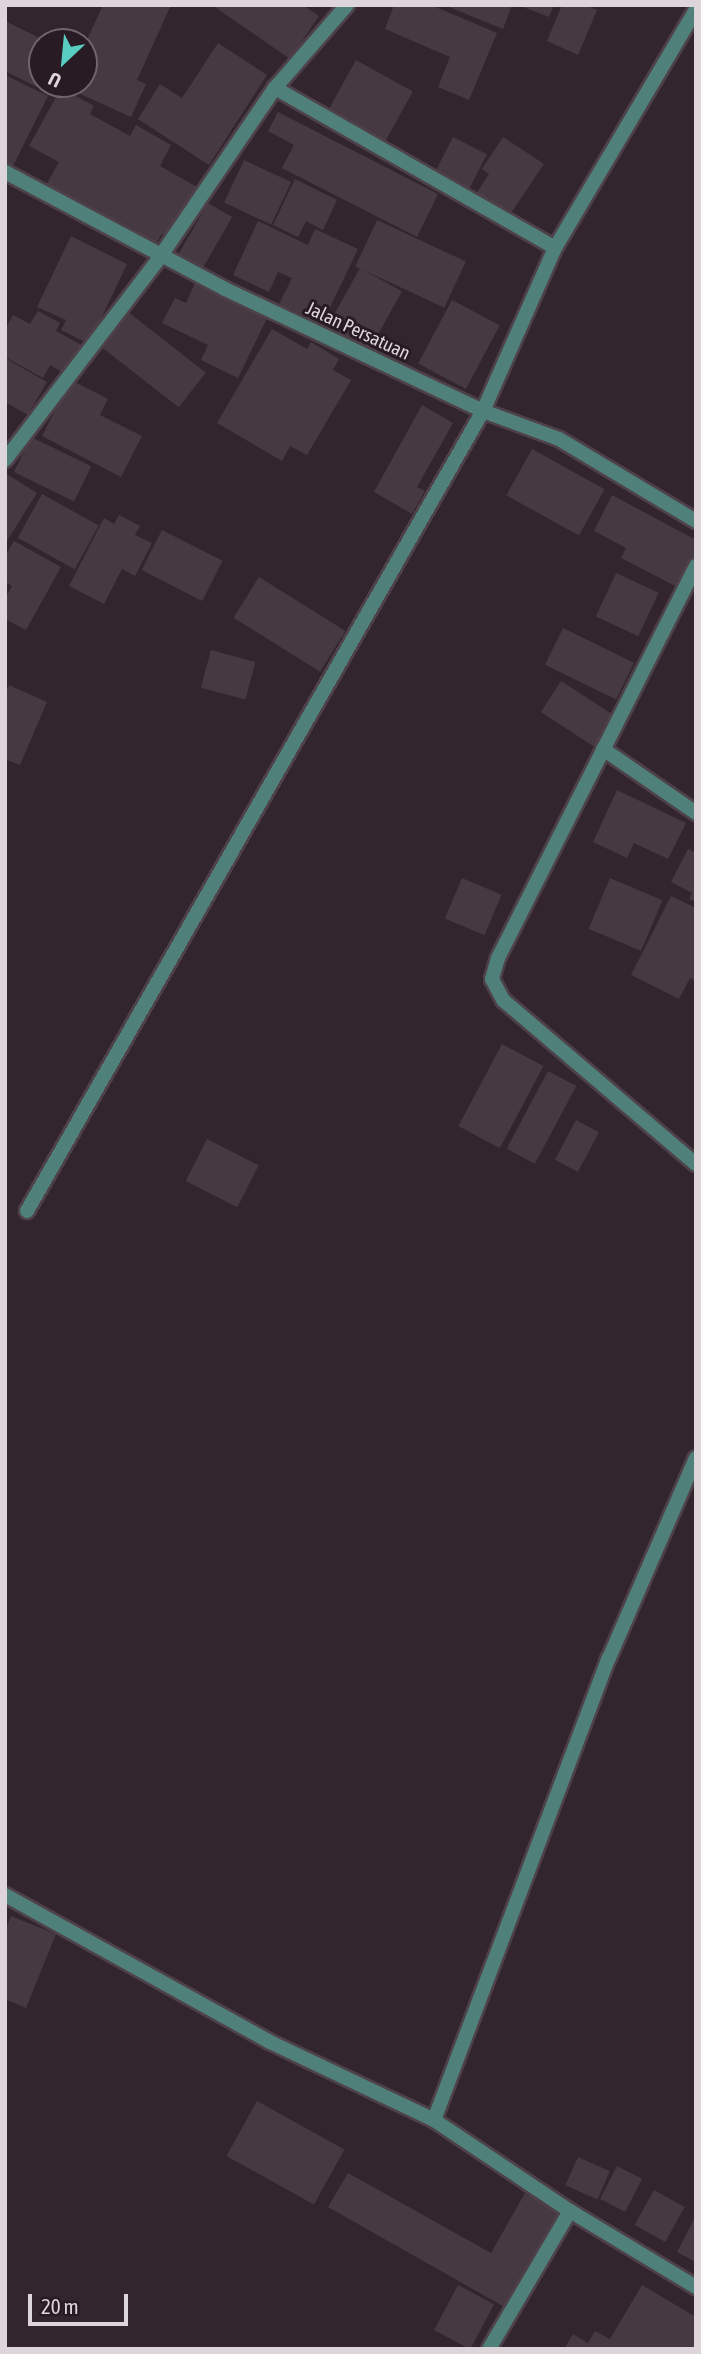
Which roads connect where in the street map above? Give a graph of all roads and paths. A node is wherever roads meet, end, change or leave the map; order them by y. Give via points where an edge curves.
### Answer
1 (347, 5) edge
2 (696, 10) edge
3 (275, 88) junction
4 (5, 172) edge
5 (555, 248) junction
6 (160, 257) junction
7 (483, 411) junction
8 (5, 460) edge
9 (696, 521) edge
10 (696, 566) edge
11 (603, 749) junction
12 (696, 813) edge
13 (696, 1164) edge
14 (27, 1211) dead end
15 (696, 1458) edge
16 (5, 1895) edge
17 (434, 2120) junction
18 (569, 2211) junction
19 (696, 2287) edge
20 (489, 2349) edge

1 - 3 street
2 - 5 street
3 - 5 street
3 - 6 street
4 - 6 street, Jalan Persatuan
5 - 7 street
6 - 7 street, Jalan Persatuan
6 - 8 street
7 - 9 street, Jalan Persatuan via 559,439
7 - 14 street
10 - 11 street
11 - 12 street
11 - 13 street via 498,958 492,979 503,1000
15 - 17 street via 609,1658
16 - 17 street via 270,2042
17 - 18 street
18 - 19 street
18 - 20 street

